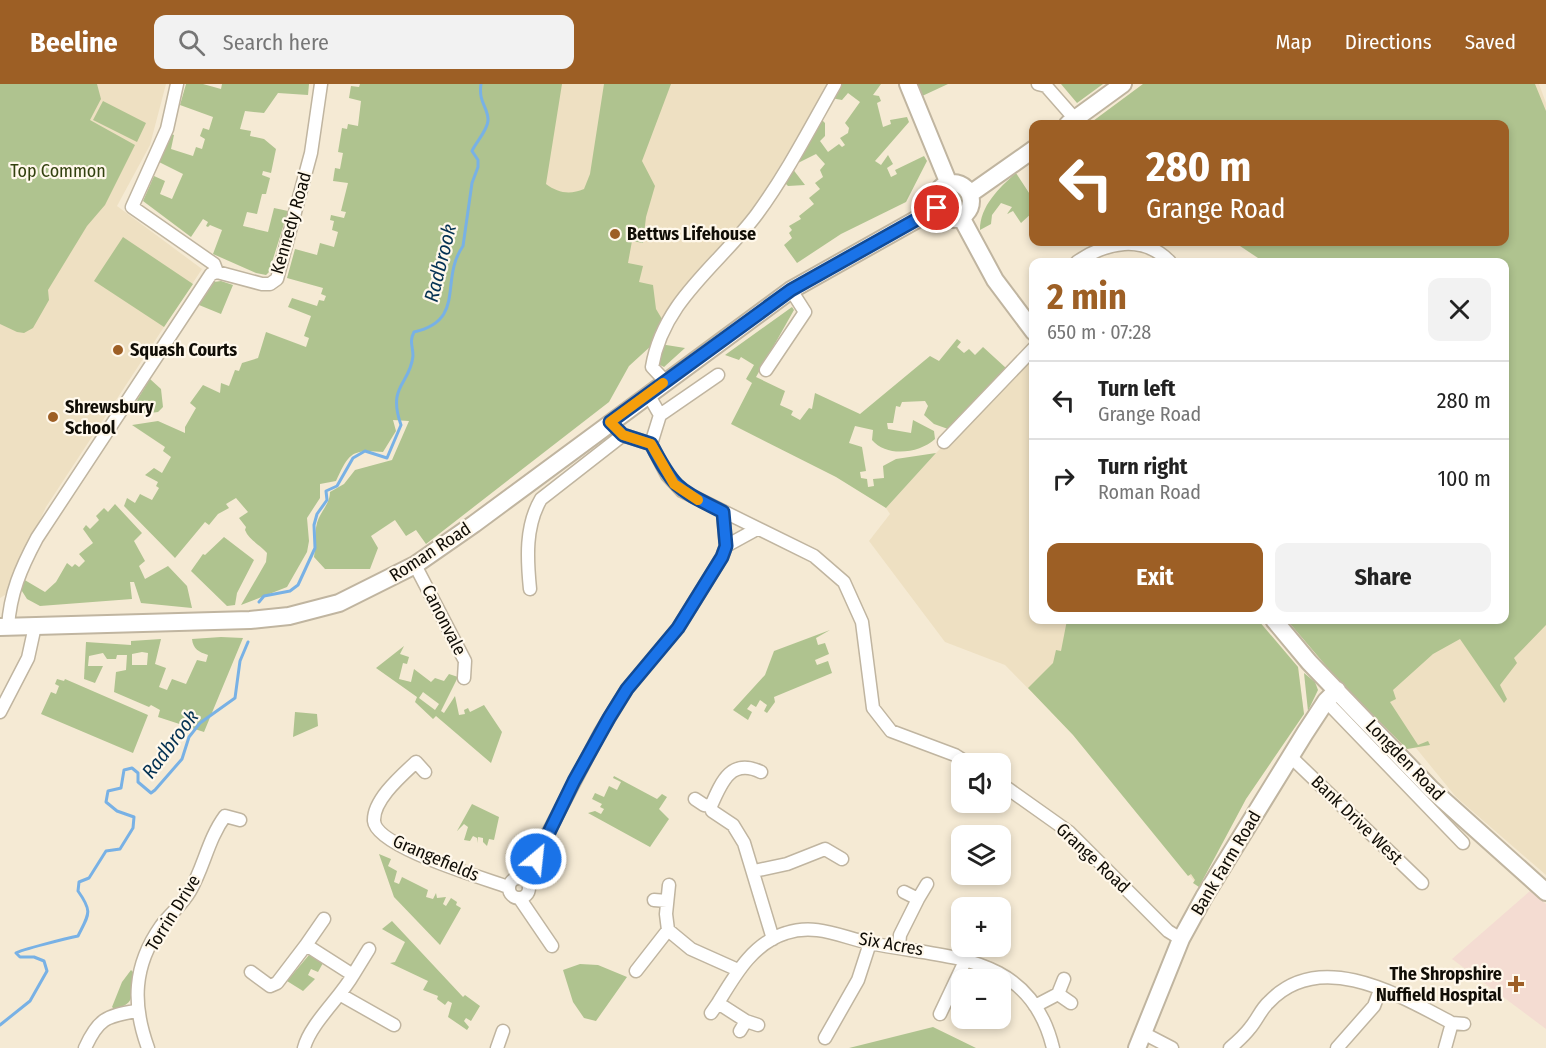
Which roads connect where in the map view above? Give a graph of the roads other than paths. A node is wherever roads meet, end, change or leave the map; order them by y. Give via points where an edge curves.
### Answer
1 (177, 84) edge
2 (321, 84) edge
3 (835, 84) edge
4 (908, 84) edge
5 (1038, 84) edge
6 (1123, 84) edge
7 (1071, 120) edge
8 (1075, 120) edge
9 (1029, 153) edge
10 (949, 184) junction
11 (970, 194) junction
12 (937, 208) junction
13 (961, 217) junction
14 (1113, 246) edge
15 (1144, 246) edge
16 (1084, 258) edge
17 (1165, 258) edge
18 (218, 272) junction
19 (791, 290) junction
20 (1029, 325) edge
21 (1029, 353) edge
22 (766, 370) dead end
23 (718, 375) dead end
24 (665, 381) junction
25 (648, 394) junction
26 (660, 415) junction
27 (610, 422) junction
28 (623, 435) junction
29 (944, 442) dead end
30 (651, 444) junction
31 (723, 512) junction
32 (757, 529) junction
33 (726, 546) junction
34 (415, 565) junction
35 (530, 589) dead end
36 (1277, 624) edge
37 (34, 626) junction
38 (4, 627) edge
39 (464, 678) dead end
40 (1331, 695) junction
41 (0, 712) edge
42 (951, 754) edge
43 (1291, 757) junction
44 (425, 772) dead end
45 (761, 772) dead end
46 (1011, 791) edge
47 (695, 799) dead end
48 (711, 806) junction
49 (240, 820) dead end
50 (1463, 843) dead end
51 (842, 859) dead end
52 (754, 871) junction
53 (524, 879) junction
54 (1422, 883) dead end
55 (927, 884) dead end
56 (669, 885) dead end
57 (508, 887) junction
58 (904, 892) dead end
59 (1546, 892) edge
60 (520, 899) junction
61 (918, 899) junction
62 (654, 900) dead end
63 (667, 901) junction
64 (324, 919) dead end
65 (668, 930) junction
66 (773, 939) junction
67 (1181, 939) junction
68 (870, 943) junction
69 (306, 945) junction
70 (552, 946) dead end
71 (899, 947) junction
72 (369, 949) dead end
73 (966, 959) junction
74 (637, 963) dead end
75 (738, 970) junction
76 (251, 972) dead end
77 (353, 975) junction
78 (1064, 979) dead end
79 (1380, 990) junction
80 (1058, 994) junction
81 (341, 995) junction
82 (1071, 1003) dead end
83 (940, 1006) dead end
84 (1035, 1006) junction
85 (136, 1011) junction
86 (394, 1025) dead end
87 (758, 1025) dead end
88 (503, 1031) dead end
89 (832, 1034) dead end
90 (1141, 1041) edge
91 (85, 1048) edge
92 (148, 1048) edge
93 (304, 1048) edge
94 (497, 1048) edge
95 (1053, 1048) edge
96 (1172, 1048) edge
97 (1230, 1048) edge
98 (1337, 1048) edge
99 (1445, 1048) edge

1 - 18 street via 167,129 132,207 214,264
2 - 18 street, Kennedy Road via 311,153 277,279 262,284
3 - 24 street via 778,185 703,272 670,319 656,345 652,367
4 - 10 main road
5 - 7 street via 1046,86
6 - 8 main road
9 - 11 main road
10 - 11 main road via 964,186
10 - 12 main road via 938,193
11 - 13 main road via 970,208
12 - 13 main road via 944,216
12 - 19 main road, Roman Road
13 - 20 main road via 995,280
14 - 16 street
15 - 17 street
18 - 38 street via 211,274 174,328 37,538 17,575
19 - 22 street via 805,312
19 - 24 main road, Roman Road
21 - 29 street
23 - 26 street
24 - 25 main road, Roman Road
25 - 26 street
25 - 27 main road, Roman Road
26 - 30 street
27 - 28 street
27 - 34 main road, Roman Road
28 - 30 street
28 - 35 street via 541,499 530,528
30 - 31 street via 674,484
31 - 32 street
31 - 33 street
32 - 33 street
32 - 42 street via 814,556 844,582 862,622 873,708 891,731
33 - 53 street via 678,628 627,689 600,733
34 - 37 main road, Roman Road via 348,600 289,616 195,624
34 - 39 street, Canonvale via 465,661
36 - 40 main road, Longden Road
37 - 38 main road, Roman Road
37 - 41 street via 28,658
40 - 43 main road, Bank Farm Road
40 - 50 street
40 - 59 main road, Longden Road
43 - 54 street, Bank Drive West
43 - 67 main road, Bank Farm Road
44 - 57 street, Grangefields via 413,759 386,794 374,812 374,824 381,834 414,852
45 - 48 street via 748,761 738,767 730,773
46 - 67 street, Grange Road via 1070,832 1168,931
47 - 48 street
48 - 52 street via 712,811 733,825
49 - 85 street, Torrin Drive via 222,812 190,893 161,926 147,953 138,979
51 - 52 street via 826,845 787,864
52 - 66 street
53 - 57 street via 514,879
53 - 60 street via 529,890
55 - 61 street
56 - 63 street
57 - 60 street, Grangefields via 512,896
58 - 61 street
60 - 70 street, Grangefields
61 - 71 street via 900,935
62 - 63 street
63 - 65 street
64 - 69 street
65 - 74 street
65 - 75 street via 691,949
66 - 68 street, Six Acres via 792,931 818,929
66 - 75 street, Six Acres
67 - 90 main road, Bank Farm Road
68 - 71 street, Six Acres
68 - 89 street via 858,980
69 - 76 street via 278,983 270,986
69 - 77 street
71 - 73 street, Six Acres
72 - 77 street
73 - 83 street
73 - 84 street, Six Acres via 992,969 1016,985
75 - 87 street, Six Acres via 714,1008 743,1026
77 - 81 street
78 - 80 street
79 - 97 street via 1352,979 1305,980 1268,1002 1249,1030
79 - 98 street via 1374,1006
79 - 99 street via 1458,1023
80 - 82 street
80 - 84 street
81 - 86 street
81 - 93 street via 314,1027
84 - 95 street, Six Acres
85 - 91 street via 104,1019
85 - 92 street, Torrin Drive
88 - 94 street
90 - 96 street

